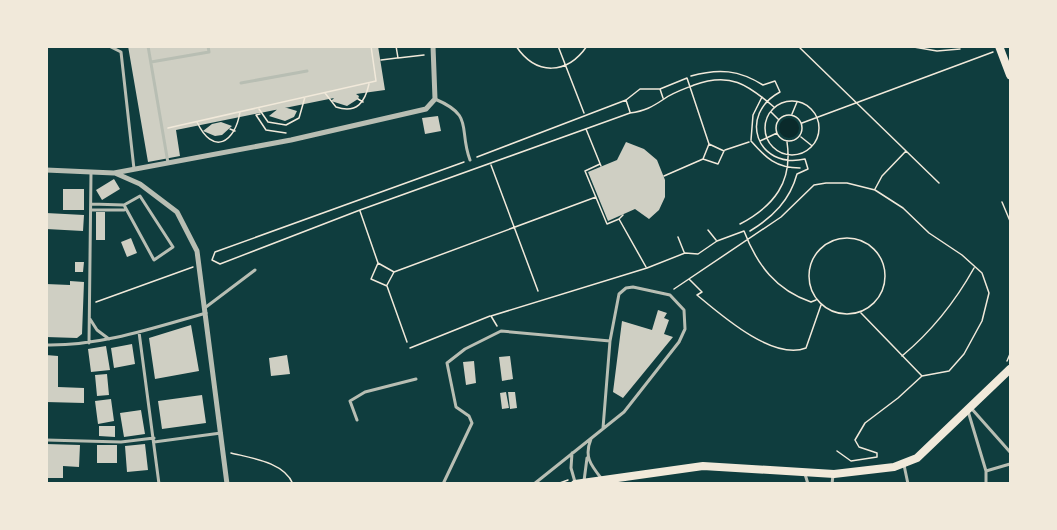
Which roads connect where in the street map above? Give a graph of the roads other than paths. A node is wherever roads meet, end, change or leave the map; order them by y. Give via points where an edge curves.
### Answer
1 (109, 46) edge
2 (148, 46) edge
3 (208, 46) edge
4 (434, 46) edge
5 (999, 48) edge
6 (151, 62) junction
7 (307, 71) dead end
8 (1011, 75) edge
9 (241, 83) dead end
10 (435, 99) junction
11 (470, 160) road end
12 (168, 163) junction
13 (134, 169) junction
14 (46, 170) edge
15 (91, 173) junction
16 (114, 173) junction
17 (91, 204) junction
18 (124, 205) junction
19 (91, 210) junction
20 (124, 210) junction
21 (255, 270) dead end
22 (206, 310) junction
23 (89, 318) junction
24 (139, 332) junction
25 (109, 339) junction
26 (610, 341) junction
27 (89, 343) junction
28 (46, 345) edge
29 (1007, 368) edge
30 (416, 380) dead end
31 (970, 410) junction
32 (357, 420) dead end
33 (603, 428) junction
34 (221, 433) junction
35 (592, 437) junction
36 (46, 440) edge
37 (154, 440) junction
38 (1011, 452) edge
39 (572, 453) junction
40 (587, 456) junction
41 (903, 464) junction
42 (1011, 464) edge
43 (986, 471) junction
44 (804, 473) junction
45 (834, 474) junction
46 (601, 478) junction
47 (577, 482) edge
48 (159, 483) edge
49 (227, 483) edge
50 (443, 483) edge
51 (534, 483) edge
52 (808, 483) edge
53 (832, 483) edge
54 (908, 483) edge
55 (986, 483) edge

1 - 13 lane via 121,52
2 - 6 lane
3 - 6 lane via 209,52
4 - 10 street
5 - 8 main road
6 - 12 lane
7 - 9 lane
10 - 11 lane via 450,105 463,118
10 - 12 street via 426,110
12 - 13 street
13 - 16 street
14 - 15 street
15 - 16 street
15 - 17 lane
16 - 22 street via 140,184 177,212 197,251
17 - 18 lane
17 - 19 lane
18 - 20 lane
18 - 20 lane via 140,196 173,247 154,260
19 - 20 lane
19 - 23 lane
21 - 22 lane
22 - 24 lane
22 - 34 street
23 - 25 lane
23 - 27 lane
24 - 25 lane
24 - 37 lane
25 - 27 lane
26 - 33 lane
26 - 33 lane via 620,294 633,287 670,295 684,309 685,329 679,342 624,412
26 - 50 lane via 501,331 447,363 456,407 472,423
27 - 28 lane
29 - 31 main road
30 - 32 lane via 365,392 350,401
31 - 38 lane
31 - 41 main road via 917,458
31 - 43 lane
33 - 35 lane
34 - 37 lane
34 - 49 street
35 - 39 lane
35 - 40 lane
36 - 37 lane
37 - 48 lane
39 - 47 lane via 570,460
39 - 51 lane
40 - 46 lane
40 - 47 lane
41 - 45 main road
41 - 54 lane
42 - 43 lane
43 - 55 lane
44 - 45 main road
44 - 46 main road via 703,466
44 - 52 lane
45 - 53 lane
46 - 47 main road

